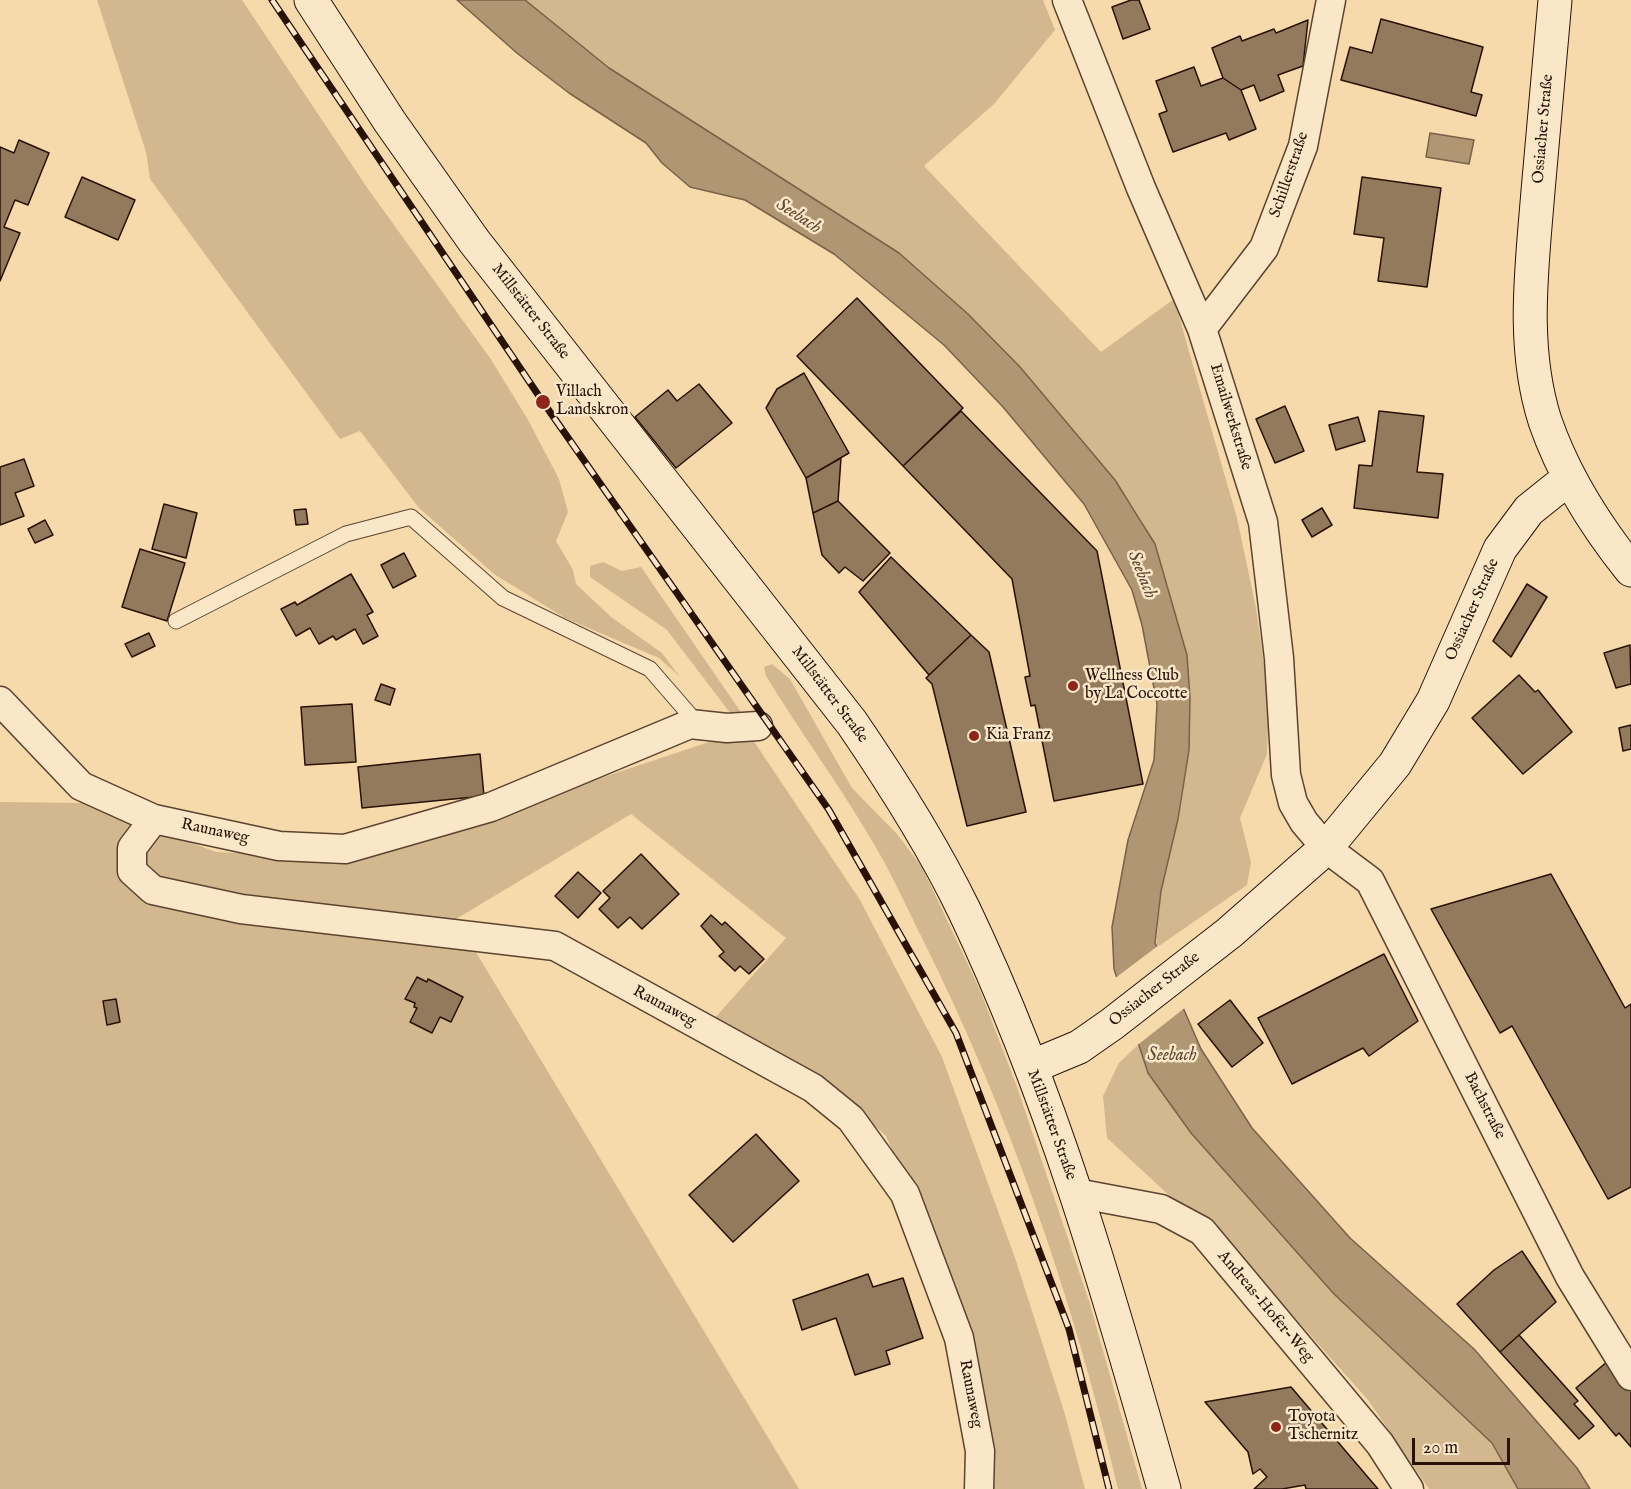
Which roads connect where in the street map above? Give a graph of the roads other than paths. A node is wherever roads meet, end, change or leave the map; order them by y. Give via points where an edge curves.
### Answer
1 (311, 0) edge
2 (1067, 0) edge
3 (1331, 0) edge
4 (1555, 0) edge
5 (1203, 329) junction
6 (1569, 478) junction
7 (1631, 570) edge
8 (176, 621) dead end
9 (0, 701) edge
10 (690, 724) junction
11 (758, 726) dead end
12 (154, 819) junction
13 (1326, 848) junction
14 (1031, 1067) junction
15 (1076, 1193) junction
16 (1631, 1376) edge
17 (979, 1489) edge
18 (1164, 1489) edge
19 (1409, 1489) edge

1 - 14 street, Millstätter Straße via 474,241 852,723 898,789 964,911
2 - 5 street, Emailwerkstraße via 1140,188
3 - 5 street, Schillerstraße via 1303,146 1264,248
4 - 6 street, Ossiacher Straße via 1528,307 1534,368 1545,420
5 - 13 street, Emailwerkstraße via 1263,522 1279,658 1286,775 1293,803
6 - 7 street via 1602,534
6 - 13 street, Ossiacher Straße via 1529,510 1500,549 1433,701 1395,764
8 - 10 lane via 346,534 411,517 503,598 650,669 689,714
9 - 12 street, Raunaweg via 81,786
10 - 11 street, Raunaweg
10 - 12 street, Raunaweg via 491,807 345,849 279,846
12 - 17 street, Raunaweg via 132,848 132,871 153,890 241,909 555,946 813,1088 851,1119 905,1194 959,1338 981,1451
13 - 14 street, Ossiacher Straße via 1229,933 1112,1024 1079,1047
13 - 16 street, Bachstraße via 1370,881 1570,1277
14 - 15 street, Millstätter Straße
15 - 18 street, Millstätter Straße via 1122,1337
15 - 19 street, Andreas-Hofer-Weg via 1161,1209 1202,1231 1380,1444

